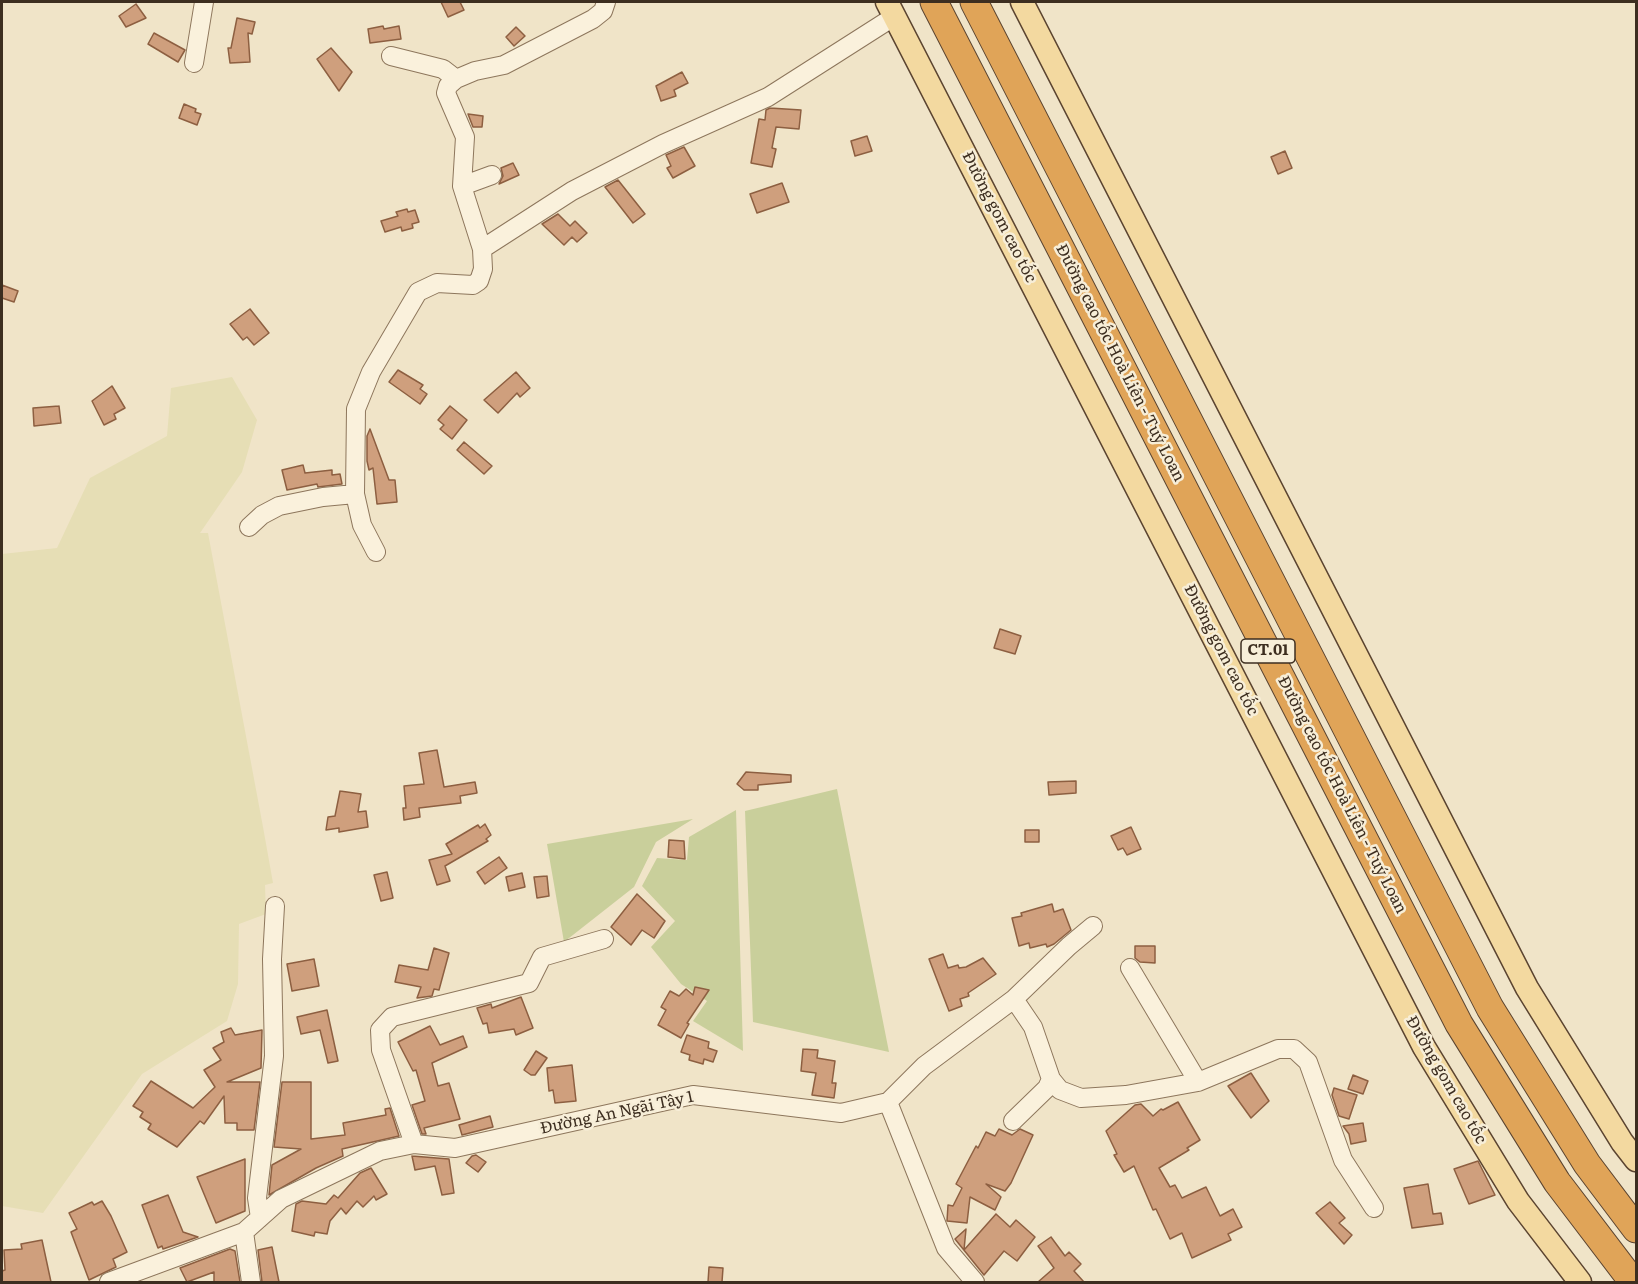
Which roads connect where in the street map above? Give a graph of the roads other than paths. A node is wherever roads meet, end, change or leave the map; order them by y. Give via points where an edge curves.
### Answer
1 (204, 2) edge
2 (606, 2) edge
3 (934, 2) edge
4 (974, 2) edge
5 (1022, 2) edge
6 (891, 9) edge
7 (391, 56) dead end
8 (195, 63) dead end
9 (456, 79) junction
10 (492, 176) dead end
11 (462, 186) junction
12 (482, 249) junction
13 (355, 494) junction
14 (249, 527) dead end
15 (376, 552) dead end
16 (275, 906) dead end
17 (1093, 926) dead end
18 (604, 939) dead end
19 (1130, 968) dead end
20 (1014, 999) junction
21 (1051, 1079) junction
22 (1198, 1082) junction
23 (888, 1102) junction
24 (1013, 1121) dead end
25 (414, 1144) junction
26 (1636, 1160) edge
27 (1374, 1209) dead end
28 (260, 1218) junction
29 (1636, 1229) edge
30 (244, 1232) junction
31 (109, 1282) edge
32 (251, 1282) edge
33 (975, 1282) edge
34 (1580, 1282) edge
35 (1633, 1282) edge

1 - 8 street
2 - 9 street via 603,11 593,19 504,65
3 - 35 highway, Đường cao tốc Hoà Liên - Tuý Loan / CT.01 via 1459,1024 1557,1182
4 - 29 highway, CT.01 via 1490,1008 1587,1164
5 - 26 main road via 1527,988
6 - 12 street via 768,97 663,144 572,191
6 - 34 main road, Đường gom cao tốc via 1424,1047 1518,1201
7 - 9 street via 443,69
9 - 11 street via 446,93 465,137
10 - 11 street
11 - 12 street
12 - 13 street via 483,269 476,284 437,283 412,298 371,372 359,398 355,420
13 - 14 street via 279,506
13 - 15 street via 362,525
16 - 28 street via 274,1056 257,1198
17 - 20 street
18 - 25 street via 542,957 529,983 392,1017 380,1030 381,1050
19 - 22 street
20 - 21 street via 1033,1027
20 - 23 street via 924,1066
21 - 22 street via 1060,1090 1082,1098 1126,1095
21 - 24 street via 1047,1088
22 - 27 street via 1278,1049 1287,1047 1301,1053 1314,1078 1338,1149
23 - 25 street, Đường An Ngãi Tây 1 via 841,1113 693,1095 455,1148
23 - 33 street via 946,1248
25 - 28 street, Đường An Ngãi Tây 1 via 380,1151 281,1199
28 - 30 street, Đường An Ngãi Tây 1
30 - 31 street, Đường An Ngãi Tây 1
30 - 32 street

